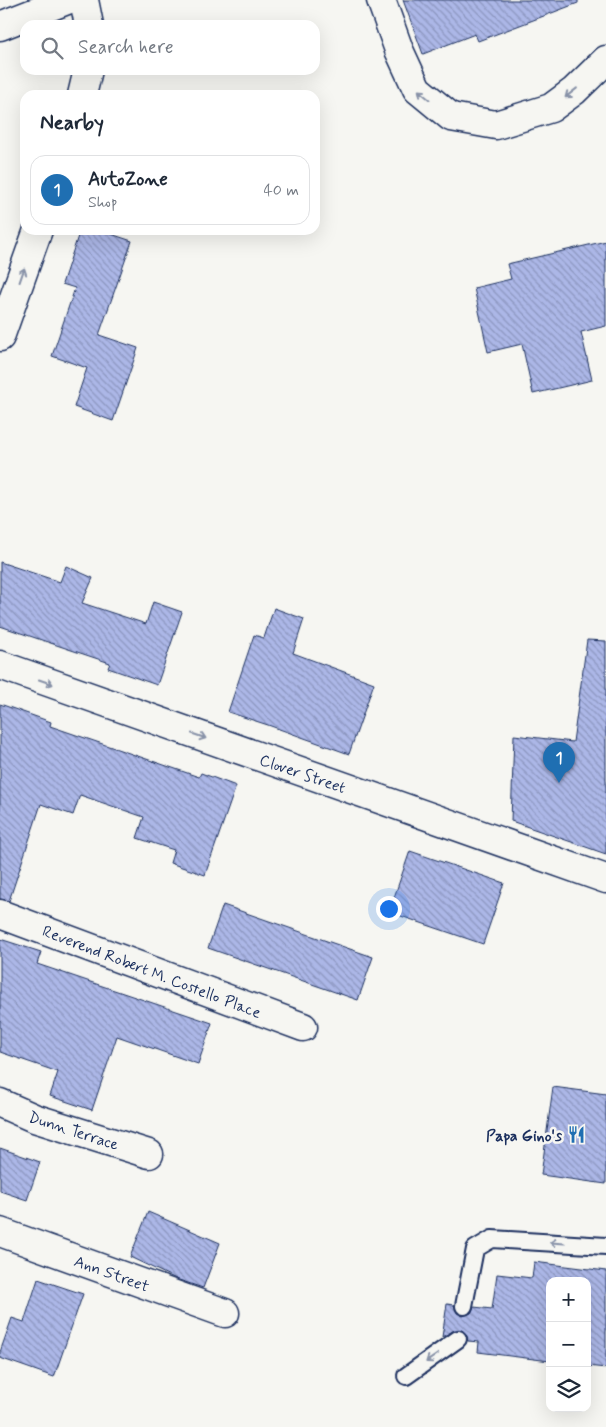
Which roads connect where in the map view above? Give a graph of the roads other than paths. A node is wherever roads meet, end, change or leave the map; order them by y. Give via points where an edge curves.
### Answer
1 (67, 0) edge
2 (84, 0) edge
3 (381, 0) edge
4 (88, 20) edge
5 (0, 26) edge
6 (606, 60) edge
7 (87, 75) edge
8 (83, 90) edge
9 (36, 235) edge
10 (0, 337) edge
11 (0, 666) edge
12 (606, 880) edge
13 (0, 914) edge
14 (303, 1028) dead end
15 (0, 1103) edge
16 (150, 1154) dead end
17 (0, 1232) edge
18 (606, 1246) edge
19 (464, 1306) dead end
20 (225, 1313) dead end
21 (458, 1339) dead end
22 (406, 1376) dead end

1 - 5 street
2 - 4 street
6 -> 3 street via 551,108 496,125 451,117 417,90
7 - 8 street
10 -> 9 street
11 -> 12 street, Clover Street
13 - 14 street, Reverend Robert M. Costello Place
15 - 16 street, Dunn Terrace via 34,1118
17 - 20 street, Ann Street
18 -> 19 lane via 492,1239 475,1249
21 -> 22 lane

